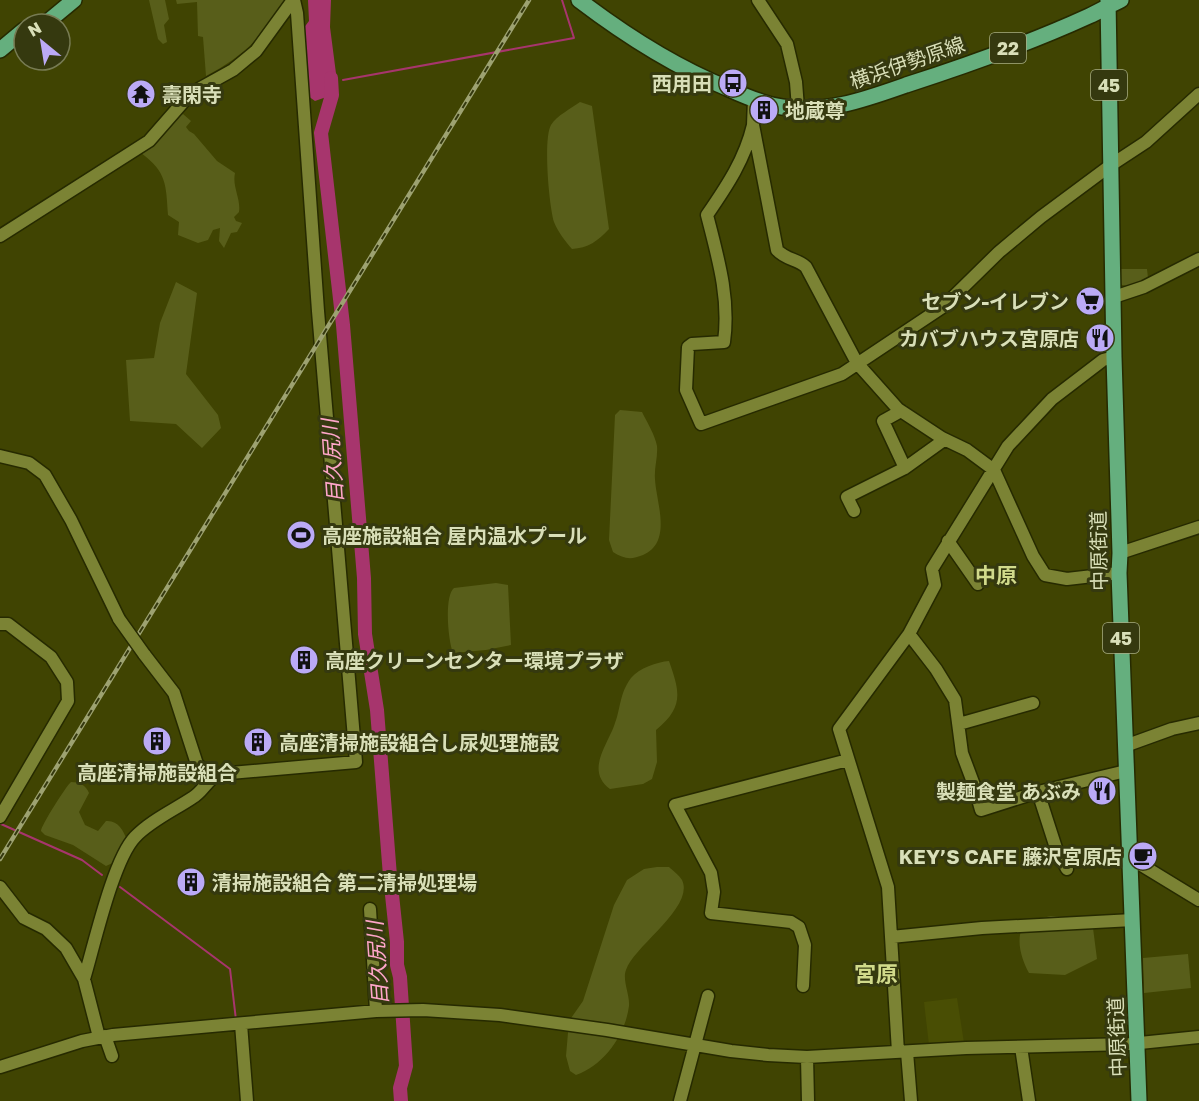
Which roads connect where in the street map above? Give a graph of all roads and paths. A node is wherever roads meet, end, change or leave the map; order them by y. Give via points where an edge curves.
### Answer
1 (60, 0) edge
2 (74, 0) edge
3 (294, 0) edge
4 (579, 0) edge
5 (758, 0) edge
6 (1113, 2) edge
7 (46, 12) edge
8 (60, 12) edge
9 (12, 40) edge
10 (0, 50) edge
11 (12, 51) edge
12 (0, 61) edge
13 (1199, 94) edge
14 (754, 99) junction
15 (798, 108) junction
16 (753, 125) junction
17 (1111, 165) junction
18 (0, 236) edge
19 (1199, 259) edge
20 (1114, 297) junction
21 (1114, 357) junction
22 (857, 363) junction
23 (901, 411) junction
24 (944, 440) junction
25 (0, 456) edge
26 (905, 468) junction
27 (994, 470) junction
28 (854, 511) dead end
29 (1199, 527) edge
30 (948, 541) junction
31 (1120, 553) junction
32 (1119, 573) junction
33 (978, 584) dead end
34 (0, 624) edge
35 (909, 634) junction
36 (1033, 703) dead end
37 (1199, 723) edge
38 (959, 724) junction
39 (1125, 746) junction
40 (848, 760) junction
41 (1126, 771) junction
42 (212, 778) junction
43 (1038, 792) junction
44 (0, 817) edge
45 (1130, 858) junction
46 (1066, 869) dead end
47 (0, 887) edge
48 (1199, 900) edge
49 (370, 909) dead end
50 (1133, 920) junction
51 (891, 937) junction
52 (84, 979) junction
53 (803, 986) dead end
54 (708, 996) dead end
55 (377, 1011) junction
56 (241, 1024) junction
57 (102, 1037) junction
58 (1199, 1037) edge
59 (1138, 1043) junction
60 (697, 1044) junction
61 (1021, 1047) junction
62 (903, 1052) junction
63 (112, 1056) dead end
64 (807, 1057) junction
65 (0, 1067) edge
66 (247, 1101) edge
67 (681, 1101) edge
68 (808, 1101) edge
69 (911, 1101) edge
70 (1029, 1101) edge
71 (1139, 1101) edge

1 - 7 main road
2 - 8 main road
3 - 18 street via 256,51 233,70 197,90 149,141
3 - 42 street via 356,762 242,771
4 - 14 main road, 横浜伊勢原線 / 22 via 657,54
5 - 15 street via 787,44
6 - 15 main road, 横浜伊勢原線 / 22 via 1035,38 873,98 841,106
6 - 17 main road, 中原街道 / 45
9 - 10 main road
11 - 12 main road
13 - 17 street via 1146,142
14 - 15 main road, 横浜伊勢原線 / 22
14 - 16 street
16 - 22 street via 777,250 806,267
16 - 22 street via 733,178 707,215 726,296 727,320 724,342 688,347 686,390 693,407 701,424 825,382
17 - 20 main road, 中原街道 / 45
17 - 22 street via 999,252 944,306
19 - 20 street via 1144,287
20 - 21 main road, 中原街道 / 45
21 - 27 street via 1103,360 1052,399 1008,446
21 - 31 main road, 中原街道 / 45
22 - 23 street
23 - 24 street
23 - 26 street via 883,421
24 - 26 street
24 - 27 street via 967,450
25 - 42 street, bridge via 29,463 45,475 119,619 174,693 197,764
26 - 28 street via 847,497
27 - 30 street
27 - 32 street via 1045,575 1067,579
29 - 31 street
30 - 33 street
30 - 35 street via 932,569 935,585
31 - 32 main road, 中原街道 / 45
32 - 39 main road, 中原街道 / 45
34 - 44 street via 8,624 51,657 67,682 68,701
35 - 38 street via 949,689
35 - 40 street via 839,729
36 - 38 street
37 - 39 street
38 - 43 street via 962,753 981,810
39 - 41 main road, 中原街道 / 45
40 - 51 street via 888,887
40 - 53 street via 675,805 711,873 711,914 791,922 799,927 805,945
41 - 43 street
41 - 45 main road, 中原街道 / 45
42 - 52 street via 198,795 145,828 128,846
43 - 46 street
45 - 48 street
45 - 50 main road, 中原街道 / 45
47 - 52 street via 24,918 46,929 66,948
49 - 55 street
50 - 51 street
50 - 59 main road, 中原街道 / 45
51 - 62 street
52 - 57 street
54 - 60 street
55 - 56 street
55 - 60 street via 464,1011
56 - 57 street
56 - 66 street
57 - 63 street
57 - 65 street
58 - 59 street
59 - 61 street
59 - 71 main road, 中原街道 / 45
60 - 64 street
60 - 67 street
61 - 62 street
61 - 70 street
62 - 64 street
62 - 69 street
64 - 68 street

